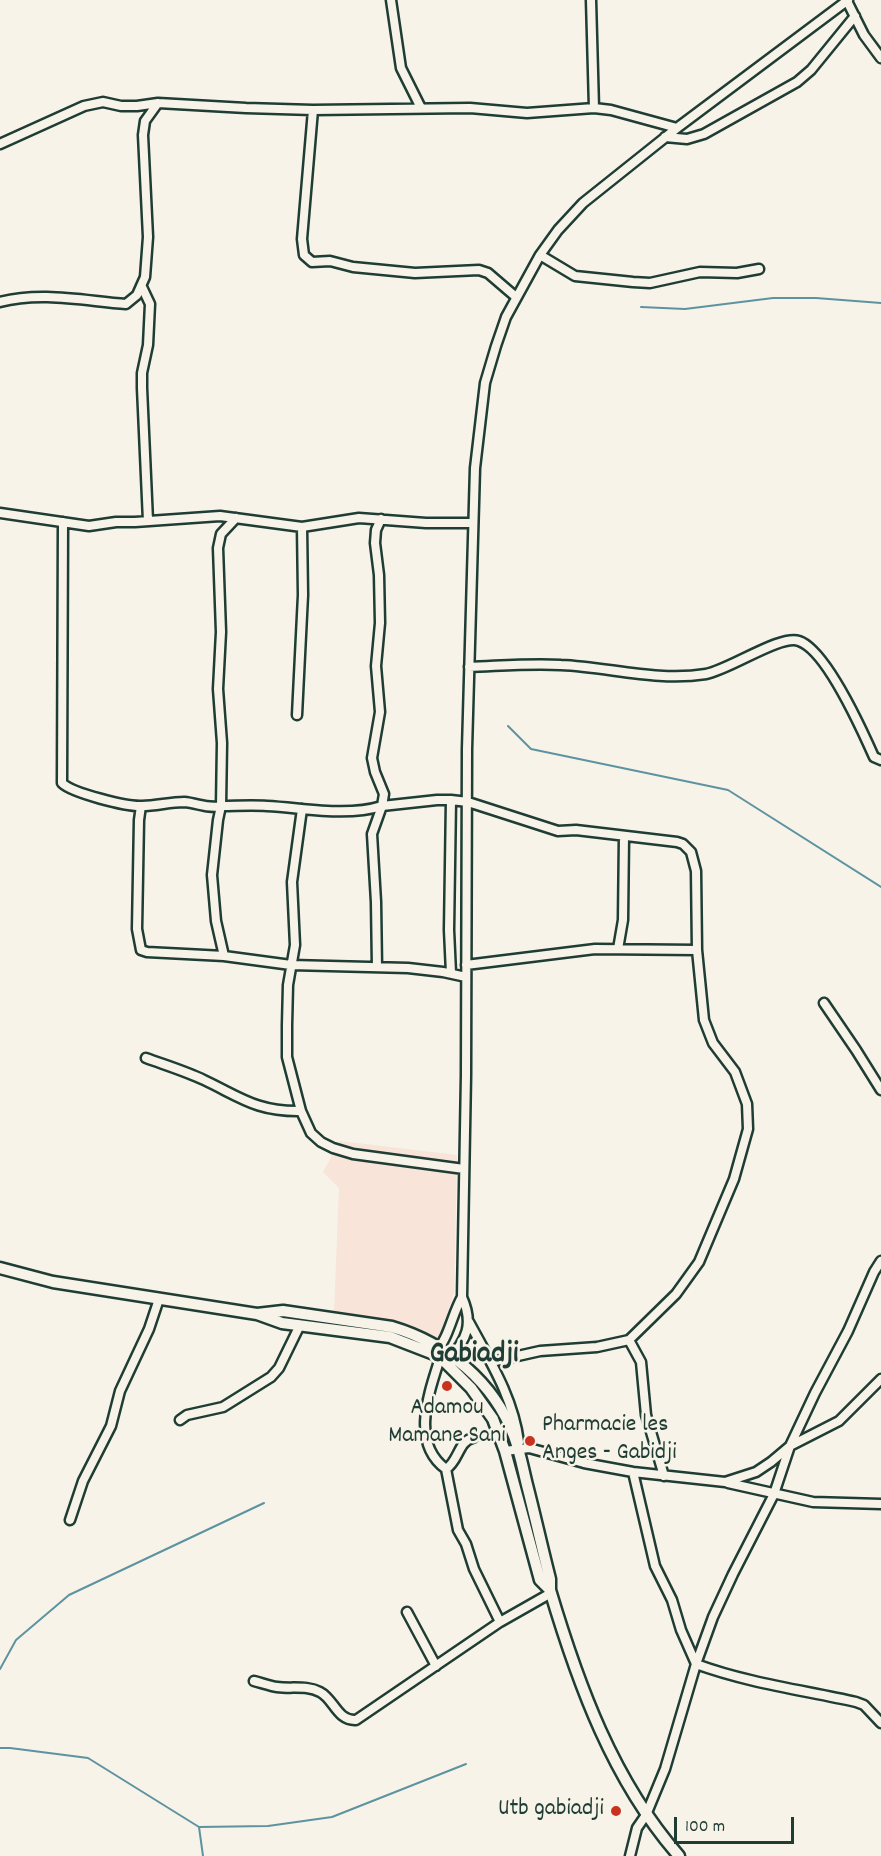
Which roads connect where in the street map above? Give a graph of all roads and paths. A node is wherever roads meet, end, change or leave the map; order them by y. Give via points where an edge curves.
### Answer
1 (391, 0) edge
2 (591, 0) edge
3 (847, 0) edge
4 (855, 16) junction
5 (881, 58) edge
6 (158, 103) junction
7 (421, 108) junction
8 (594, 108) junction
9 (313, 110) junction
10 (677, 128) junction
11 (665, 137) junction
12 (0, 144) edge
13 (540, 255) junction
14 (759, 269) dead end
15 (142, 287) junction
16 (516, 297) junction
17 (0, 302) edge
18 (0, 513) edge
19 (236, 518) junction
20 (381, 519) junction
21 (148, 521) junction
22 (63, 522) junction
23 (473, 523) junction
24 (302, 527) junction
25 (470, 667) junction
26 (297, 715) dead end
27 (881, 760) edge
28 (451, 800) junction
29 (468, 802) junction
30 (141, 806) junction
31 (221, 806) junction
32 (382, 806) junction
33 (302, 809) junction
34 (624, 836) junction
35 (618, 949) junction
36 (696, 950) junction
37 (224, 956) junction
38 (291, 965) junction
39 (466, 965) junction
40 (377, 967) junction
41 (451, 973) junction
42 (466, 977) junction
43 (824, 1003) dead end
44 (146, 1058) dead end
45 (881, 1090) edge
46 (301, 1111) junction
47 (464, 1169) junction
48 (881, 1261) edge
49 (0, 1268) edge
50 (462, 1297) junction
51 (159, 1299) junction
52 (257, 1314) junction
53 (469, 1322) junction
54 (300, 1325) junction
55 (630, 1340) junction
56 (442, 1356) junction
57 (491, 1362) junction
58 (881, 1379) edge
59 (180, 1420) dead end
60 (473, 1438) dead end
61 (790, 1446) junction
62 (519, 1448) junction
63 (505, 1451) junction
64 (446, 1469) junction
65 (633, 1472) junction
66 (664, 1476) junction
67 (725, 1482) junction
68 (774, 1494) junction
69 (881, 1504) edge
70 (70, 1520) dead end
71 (550, 1591) junction
72 (407, 1612) dead end
73 (500, 1622) junction
74 (696, 1664) junction
75 (436, 1666) junction
76 (254, 1681) dead end
77 (881, 1723) edge
78 (646, 1815) junction
79 (630, 1856) edge
80 (679, 1856) edge

1 - 7 street via 401,68
2 - 8 street
3 - 4 street
3 - 10 street
4 - 5 street
4 - 11 street via 797,82 704,134 687,139
6 - 9 street
6 - 12 street via 121,106 103,102 84,106
6 - 15 street via 145,121 143,135 148,237
7 - 8 street via 527,113
7 - 9 street
8 - 10 street
9 - 16 street via 302,239 308,261 415,273 483,271
10 - 11 street
11 - 13 street via 583,204
13 - 14 street via 575,276 633,282 700,272
13 - 16 street
15 - 17 street via 126,304 51,298
15 - 21 street via 150,304 142,373
16 - 23 street via 485,383
18 - 22 street
19 - 21 street
19 - 24 street
19 - 31 street via 221,534 218,548
20 - 23 street
20 - 24 street via 358,518
20 - 32 street via 375,543 379,575 376,666 380,712 372,758 384,794
21 - 22 street via 89,525
22 - 30 street via 62,783 89,795
23 - 25 street
24 - 26 street
25 - 27 street via 560,664 636,674 691,676 722,670 792,639 822,658 874,757
25 - 29 street
28 - 29 street
28 - 32 street
28 - 41 street
29 - 34 street via 558,831
29 - 39 street
30 - 31 street via 176,802 205,808
30 - 37 street via 137,929 141,950
31 - 33 street
31 - 37 street via 212,875
32 - 33 street via 370,810
32 - 40 street via 372,834
33 - 38 street via 292,882 295,945
34 - 35 street via 623,920
34 - 36 street via 677,842 691,852 696,871
35 - 36 street
35 - 39 street
36 - 55 street via 704,1020 713,1043 735,1072 747,1104 748,1129 735,1179 699,1262 676,1294
37 - 38 street
38 - 40 street
38 - 46 street via 287,1057
39 - 42 street
40 - 41 street
41 - 42 street
42 - 47 street
43 - 45 street
44 - 46 street via 202,1079 247,1103 283,1112
46 - 47 street via 311,1133 333,1148
47 - 50 street
48 - 61 street
49 - 51 main road via 53,1282
50 - 53 street
50 - 56 street via 455,1308
51 - 52 main road
51 - 70 street
52 - 54 main road
52 - 56 main road via 283,1311 392,1327 427,1339
53 - 56 street via 466,1334
53 - 57 street
54 - 56 main road via 390,1337
54 - 59 street via 271,1377 223,1407
55 - 57 street via 540,1351
55 - 66 street via 641,1362 649,1426
56 - 62 main road via 468,1369 493,1398
56 - 63 main road via 494,1419
56 - 64 street via 426,1402 425,1432 435,1459
57 - 62 street via 513,1410
58 - 61 street via 839,1421
60 - 64 street via 464,1443
61 - 67 street via 756,1472
61 - 68 street
62 - 63 street
62 - 65 street
62 - 71 main road
63 - 71 main road via 540,1580
64 - 73 street via 458,1530
65 - 66 street
65 - 74 street via 655,1566
66 - 67 street
67 - 68 street
68 - 69 street via 813,1502
68 - 74 street via 713,1617
71 - 73 street
71 - 78 main road via 589,1705
72 - 75 street
73 - 75 street
74 - 77 street via 752,1682 856,1702
74 - 78 street
75 - 76 street via 352,1721 319,1691
78 - 79 street
78 - 80 main road

